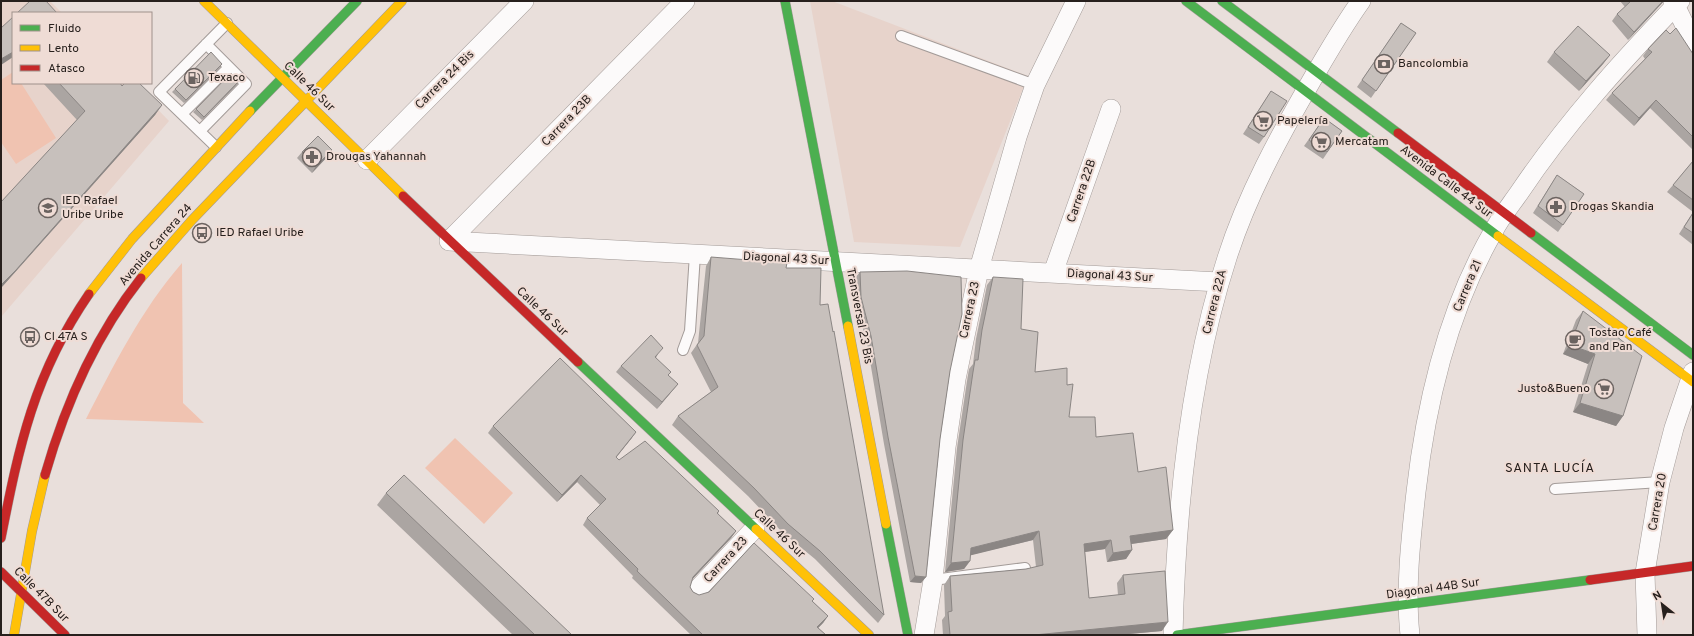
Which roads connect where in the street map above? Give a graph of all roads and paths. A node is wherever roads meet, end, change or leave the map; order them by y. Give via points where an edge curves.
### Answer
1 (204, 1) edge
2 (357, 1) edge
3 (402, 1) edge
4 (524, 1) edge
5 (684, 1) edge
6 (785, 1) edge
7 (1076, 1) edge
8 (1186, 1) edge
9 (1222, 1) edge
10 (1361, 1) edge
11 (1676, 2) edge
12 (227, 23) junction
13 (901, 36) dead end
14 (1693, 42) edge
15 (206, 44) junction
16 (229, 66) junction
17 (1316, 73) junction
18 (282, 78) junction
19 (1035, 85) junction
20 (1305, 91) junction
21 (305, 100) junction
22 (1111, 109) dead end
23 (182, 114) junction
24 (200, 131) junction
25 (216, 147) junction
26 (367, 160) junction
27 (1505, 214) junction
28 (1492, 232) junction
29 (450, 241) junction
30 (694, 254) junction
31 (836, 261) junction
32 (979, 269) junction
33 (1053, 273) junction
34 (1219, 282) junction
35 (683, 350) dead end
36 (1693, 355) edge
37 (1692, 378) edge
38 (1660, 482) junction
39 (11, 488) junction
40 (1555, 489) dead end
41 (1, 499) edge
42 (755, 528) junction
43 (1, 538) edge
44 (1693, 566) edge
45 (1025, 568) edge
46 (1, 572) edge
47 (1645, 573) junction
48 (933, 580) junction
49 (696, 591) dead end
50 (22, 593) junction
51 (1409, 604) junction
52 (14, 635) edge
53 (65, 635) edge
54 (869, 635) edge
55 (908, 635) edge
56 (924, 635) edge
57 (1173, 635) edge
58 (1177, 635) edge
59 (1410, 635) edge
60 (1647, 635) edge

1 - 12 main road, Calle 46 Sur
2 - 18 main road, Avenida Carrera 24
3 - 21 main road, Avenida Carrera 24
4 - 26 street, Carrera 24 Bis
5 - 29 street, Carrera 23B
6 - 31 main road, Transversal 23 Bis
7 - 19 street, Carrera 23
8 - 20 main road, Avenida Calle 44 Sur
9 - 17 main road, Avenida Calle 44 Sur
10 - 17 street, Carrera 22A
11 - 14 street
11 - 27 street, Carrera 21 via 1594,92 1540,161
12 - 15 lane
12 - 18 main road, Calle 46 Sur
13 - 19 lane
15 - 16 lane
15 - 23 lane via 159,92
16 - 23 lane
16 - 24 lane via 246,84
17 - 20 street, Carrera 22A
17 - 27 main road, Avenida Calle 44 Sur
18 - 21 main road, Calle 46 Sur
18 - 25 main road, Avenida Carrera 24
19 - 32 street, Carrera 23
20 - 28 main road, Avenida Calle 44 Sur
20 - 34 street, Carrera 22A via 1272,151 1240,221
21 - 26 main road, Calle 46 Sur
21 - 50 main road, Avenida Carrera 24 via 154,262 123,302 107,329 73,397 52,453 38,507
22 - 33 street, Carrera 22B
23 - 24 lane
24 - 25 lane
25 - 39 main road, Avenida Carrera 24 via 115,259 68,326 32,403
26 - 29 main road, Calle 46 Sur
27 - 28 street, Carrera 21
27 - 36 main road, Avenida Calle 44 Sur
28 - 37 main road, Avenida Calle 44 Sur
28 - 51 street, Carrera 21 via 1465,289 1449,333 1430,403 1412,530
29 - 30 street, Diagonal 43 Sur
29 - 42 main road, Calle 46 Sur
30 - 31 street, Diagonal 43 Sur
30 - 35 lane via 690,331
31 - 32 street, Diagonal 43 Sur
31 - 55 main road, Transversal 23 Bis
32 - 33 street, Diagonal 43 Sur
32 - 48 street, Carrera 23 via 956,379 947,440
33 - 34 street, Diagonal 43 Sur
34 - 57 street, Carrera 22A via 1198,379 1182,482 1175,564
37 - 38 street, Carrera 20 via 1674,428
38 - 40 lane
38 - 47 street, Carrera 20
39 - 41 main road
39 - 43 main road, Avenida Carrera 24
42 - 49 street, Carrera 23
42 - 54 main road, Calle 46 Sur
44 - 47 main road, Diagonal 44B Sur
45 - 48 lane
46 - 50 main road, Calle 47B Sur
47 - 51 main road, Diagonal 44B Sur
47 - 60 street, Carrera 20
48 - 56 street, Carrera 23
50 - 52 main road, Avenida Carrera 24
50 - 53 main road, Calle 47B Sur
51 - 58 main road, Diagonal 44B Sur
51 - 59 street, Carrera 21

